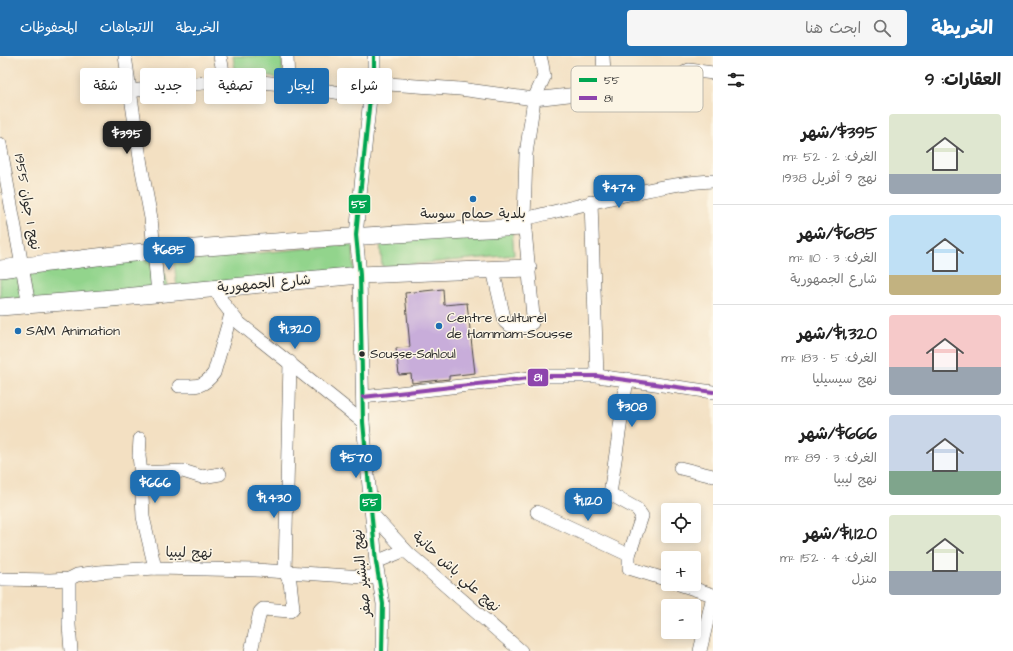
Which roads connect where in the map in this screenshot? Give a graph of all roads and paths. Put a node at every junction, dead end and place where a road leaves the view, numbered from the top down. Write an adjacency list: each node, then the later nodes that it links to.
1 (125, 56): 8 (street)
2 (220, 56): 9 (street)
3 (287, 56): 10 (street)
4 (374, 56): 11 (street, نهج البشير صفر)
5 (540, 56): 18 (street)
6 (603, 56): 7 (street)
7 (604, 66)
8 (127, 68)
9 (222, 68)
10 (287, 68)
11 (374, 68)
12 (703, 72): 13 (street)
13 (713, 74)
14 (204, 84): 16 (street)
15 (392, 84): 18 (street)
16 (132, 91)
17 (571, 95): 18 (street)
18 (534, 99): 24 (street)
19 (132, 104): 26 (street)
20 (369, 104): 25 (street, نهج البشير صفر)
21 (0, 144): 27 (street, نهج 1 جوان 1955)
22 (713, 182): 23 (street)
23 (591, 202): 24 (street); 38 (street)
24 (524, 223): 25 (street); 28 (street)
25 (356, 235): 26 (street); 31 (street, نهج البشير صفر)
26 (155, 251): 27 (street); 33 (street)
27 (23, 266): 29 (street); 34 (street, نهج 1 جوان 1955)
28 (528, 268): 30 (street, شارع الجمهورية); 30 (street)
29 (0, 269)
30 (493, 270): 31 (street, شارع الجمهورية)
31 (360, 275): 32 (street, شارع الجمهورية); 42 (street, نهج البشير صفر)
32 (215, 288): 33 (street, شارع الجمهورية); 36 (street)
33 (158, 294): 34 (street, شارع الجمهورية)
34 (29, 305): 35 (street, شارع الجمهورية)
35 (0, 307)
36 (231, 314): 37 (street); 40 (street)
37 (290, 362): 43 (street); 55 (street)
38 (597, 376): 39 (street); 42 (street)
39 (627, 379): 41 (street); 52 (street)
40 (179, 386)
41 (713, 392)
42 (363, 397): 43 (street, نهج البشير صفر)
43 (362, 422): 50 (street, نهج البشير صفر)
44 (140, 439): 46 (street)
45 (680, 468): 48 (street)
46 (141, 473): 47 (street); 54 (street)
47 (220, 474)
48 (713, 476)
49 (537, 512): 52 (street)
50 (372, 514): 51 (street, نهج علي باش حانبة); 53 (street, نهج البشير صفر)
51 (404, 549): 53 (street); 65 (street, نهج علي باش حانبة)
52 (629, 555): 58 (street)
53 (376, 562): 57 (street, نهج البشير صفر)
54 (155, 568): 55 (street, نهج ليبيا); 56 (street, نهج ليبيا)
55 (285, 572): 57 (street, نهج ليبيا); 63 (street)
56 (69, 578): 59 (street, نهج ليبيا); 62 (street)
57 (379, 578): 64 (street, نهج البشير صفر)
58 (661, 578)
59 (0, 579)
60 (699, 591): 61 (street)
61 (713, 596): 66 (street)
62 (71, 651)
63 (251, 651)
64 (382, 651)
65 (521, 651)
66 (700, 651)

